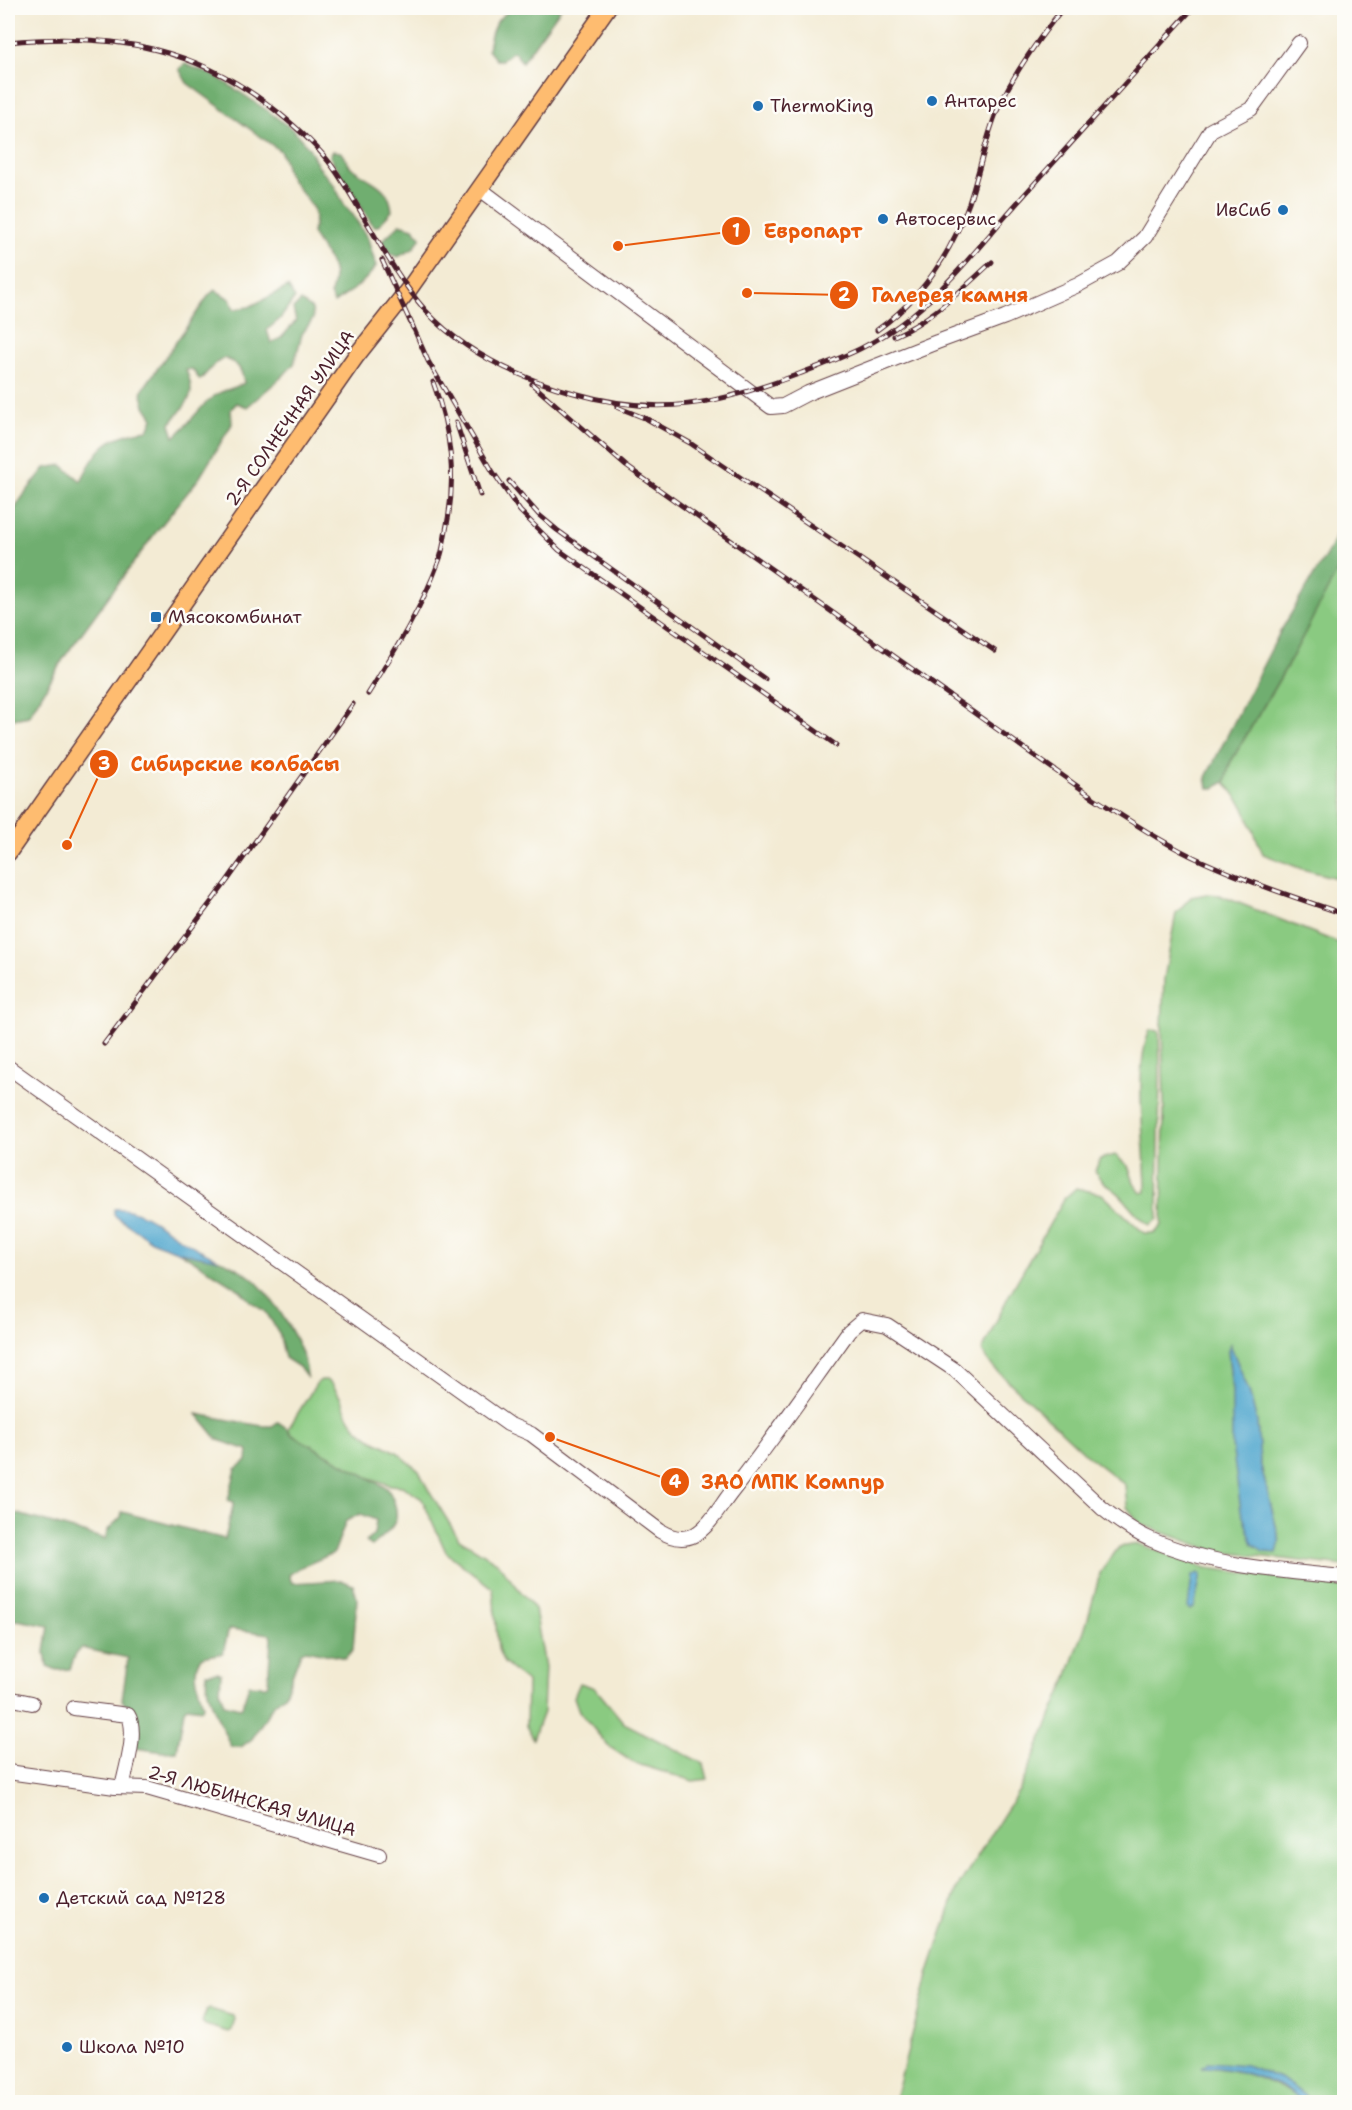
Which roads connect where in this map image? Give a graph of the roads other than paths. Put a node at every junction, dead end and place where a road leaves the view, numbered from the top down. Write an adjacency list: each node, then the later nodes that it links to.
1 (608, 8): 3 (main road, 2-Я СОЛНЕЧНАЯ УЛИЦА)
2 (1299, 43): 3 (street)
3 (480, 189): 4 (main road, 2-Я СОЛНЕЧНАЯ УЛИЦА)
4 (8, 853)
5 (8, 1067): 6 (street)
6 (1344, 1577)
7 (8, 1698): 8 (street)
8 (32, 1703)
9 (74, 1708): 11 (street)
10 (8, 1772): 11 (street, 2-Я ЛЮБИНСКАЯ УЛИЦА)
11 (122, 1787): 12 (street, 2-Я ЛЮБИНСКАЯ УЛИЦА)
12 (379, 1855)

